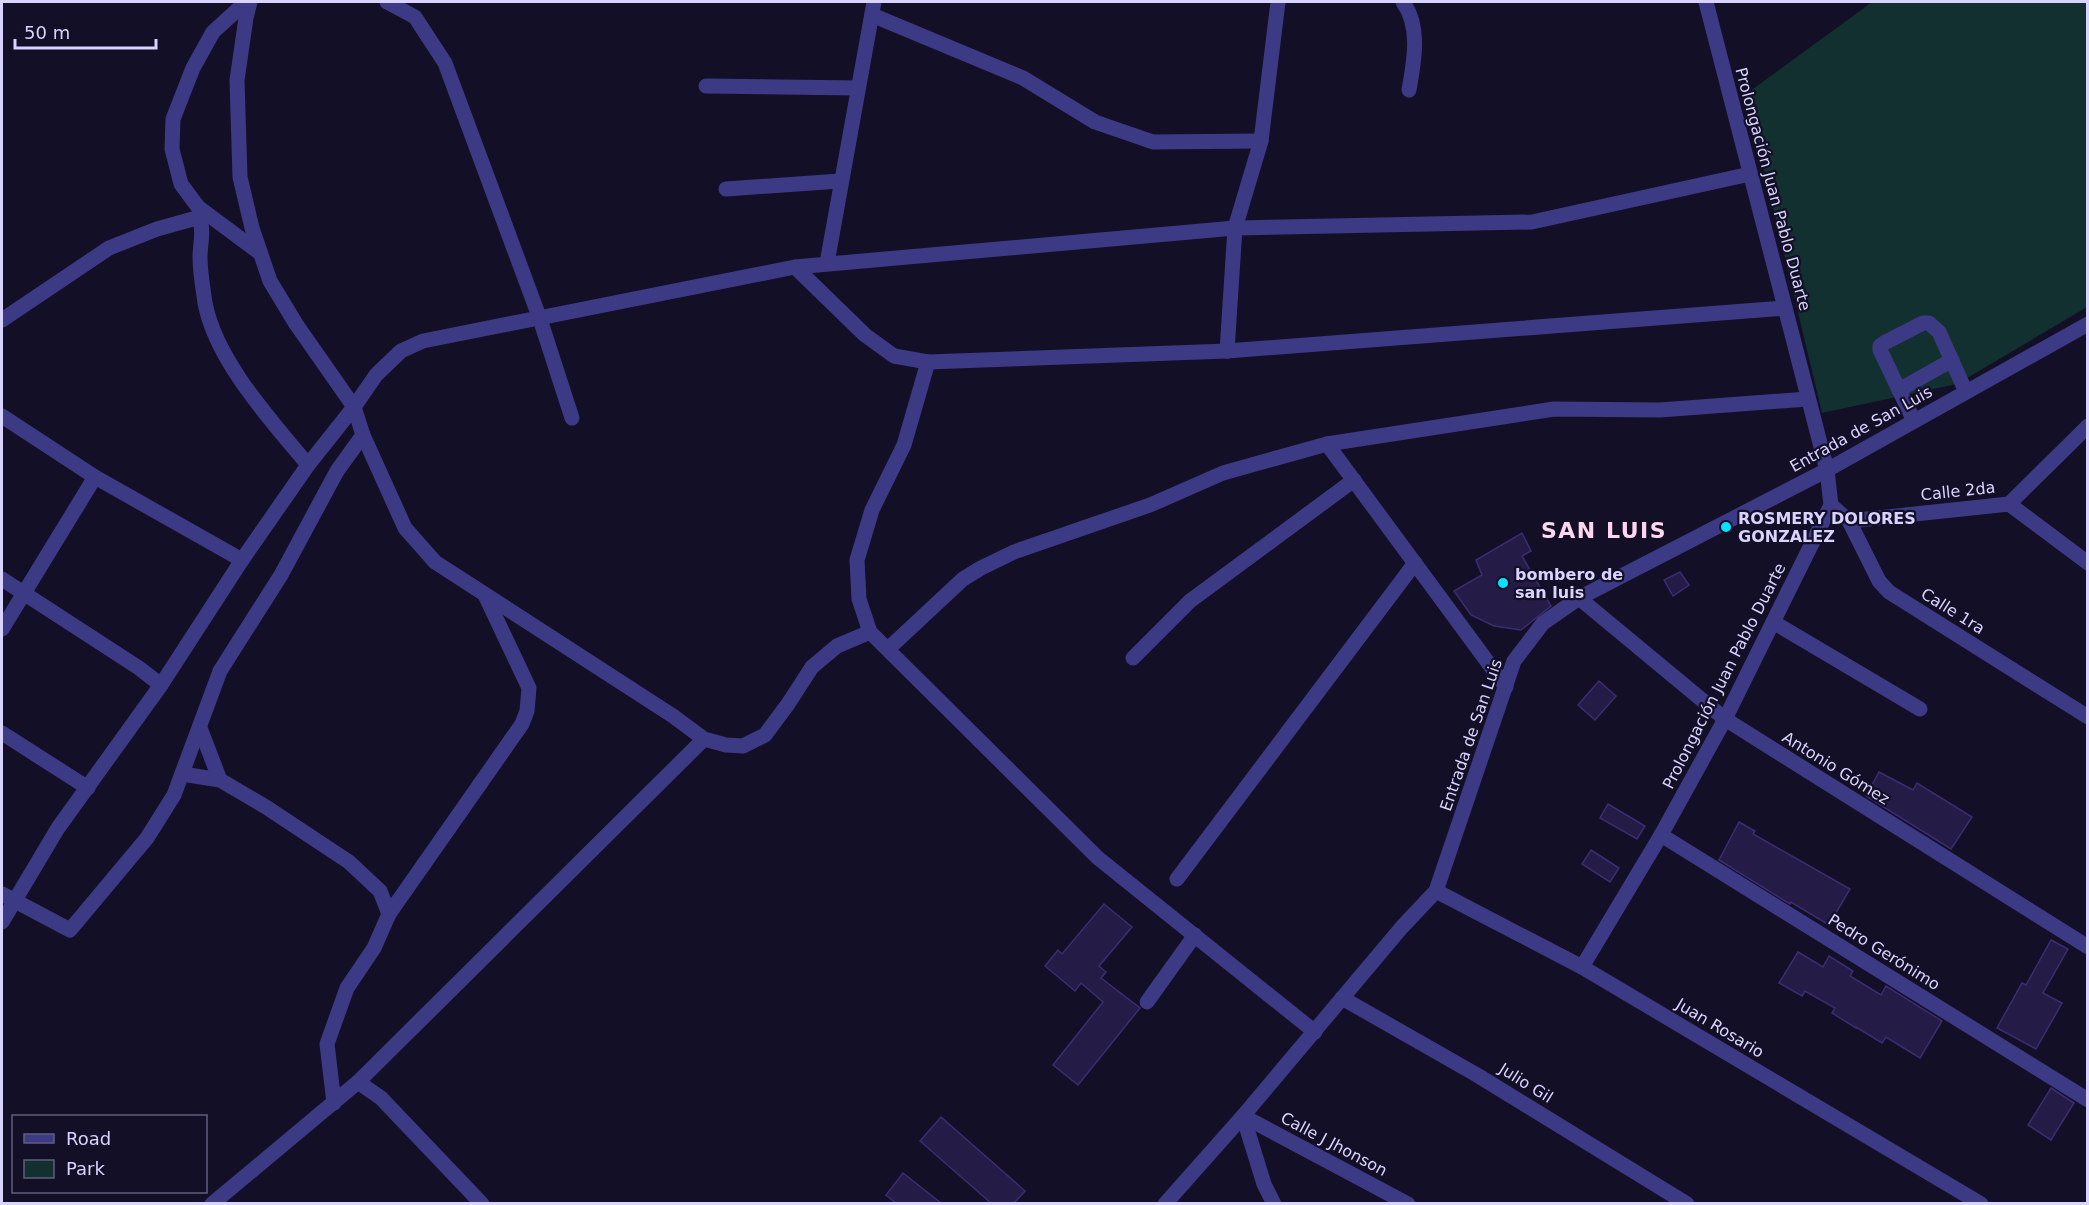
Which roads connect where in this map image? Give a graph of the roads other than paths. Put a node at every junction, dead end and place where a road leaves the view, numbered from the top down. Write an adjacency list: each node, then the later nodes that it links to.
1 (248, 2): 15 (street); 15 (street)
2 (387, 2): 19 (street)
3 (1278, 2): 10 (street)
4 (1403, 2): 9 (street)
5 (1706, 2): 11 (street, Prolongación Juan Pablo Duarte)
6 (873, 8): 8 (street); 10 (street)
7 (706, 86): 8 (street)
8 (858, 88): 12 (street)
9 (1409, 90)
10 (1261, 141): 14 (street)
11 (1750, 174): 14 (street); 18 (street, Prolongación Juan Pablo Duarte)
12 (840, 181): 13 (street); 16 (street)
13 (726, 189)
14 (1235, 228): 16 (street); 22 (street)
15 (260, 253): 28 (street)
16 (827, 263): 17 (street)
17 (795, 267): 19 (street); 24 (street)
18 (1785, 308): 22 (street); 27 (street, Prolongación Juan Pablo Duarte)
19 (540, 319): 28 (street); 30 (street)
20 (2, 320): 35 (street)
21 (2088, 324): 26 (street, Entrada de San Luis)
22 (1227, 351): 24 (street)
23 (1952, 360): 25 (street); 25 (street); 26 (street)
24 (928, 362): 51 (street)
25 (1899, 390): 31 (street)
26 (1966, 392): 31 (street, Entrada de San Luis)
27 (1808, 399): 34 (street); 36 (street, Prolongación Juan Pablo Duarte)
28 (354, 407): 33 (street); 35 (street)
29 (2, 416): 37 (street)
30 (572, 418)
31 (1914, 421): 36 (street, Entrada de San Luis)
32 (2088, 426): 39 (street)
33 (363, 435): 47 (street); 59 (street)
34 (1327, 444): 38 (street); 52 (street)
35 (308, 465): 42 (street)
36 (1827, 470): 40 (street, Prolongación Juan Pablo Duarte); 48 (street, Entrada de San Luis)
37 (95, 477): 42 (street); 46 (street)
38 (1354, 480): 43 (street); 53 (street)
39 (2009, 504): 41 (street, Calle 2da); 44 (street, Calle 2da)
40 (1831, 505): 41 (street, Calle 1ra); 49 (street, Prolongación Juan Pablo Duarte)
41 (1849, 521): 57 (street, Calle 1ra)
42 (242, 560): 54 (street)
43 (1415, 563): 55 (street); 66 (street)
44 (2088, 563)
45 (2, 579): 46 (street)
46 (23, 593): 50 (street); 54 (street)
47 (485, 594): 61 (street); 69 (street)
48 (1579, 598): 55 (street, Entrada de San Luis); 58 (street, Antonio Gómez)
49 (1773, 622): 56 (street); 58 (street, Prolongación Juan Pablo Duarte)
50 (2, 629)
51 (870, 632): 52 (street); 61 (street)
52 (888, 649): 71 (street)
53 (1133, 658)
54 (161, 685): 64 (street)
55 (1506, 687): 67 (street, Entrada de San Luis)
56 (1920, 709)
57 (2088, 717)
58 (1725, 719): 65 (street, Prolongación Juan Pablo Duarte); 72 (street, Antonio Gómez)
59 (201, 728): 62 (street); 63 (street)
60 (2, 733): 64 (street)
61 (704, 739): 77 (street)
62 (182, 774): 63 (street); 68 (street)
63 (219, 780): 69 (street)
64 (88, 788): 68 (street)
65 (1661, 835): 73 (street, Prolongación Juan Pablo Duarte); 78 (street, Pedro Gerónimo)
66 (1177, 879)
67 (1436, 891): 73 (street, Juan Rosario); 74 (street, Entrada de San Luis)
68 (8, 898): 70 (street)
69 (389, 914): 79 (street)
70 (2, 922)
71 (1195, 936): 75 (street); 76 (street)
72 (2088, 947)
73 (1582, 967): 87 (street, Juan Rosario)
74 (1342, 998): 76 (street, Entrada de San Luis); 86 (street, Julio Gil)
75 (1147, 1002)
76 (1316, 1032): 80 (street, Entrada de San Luis)
77 (358, 1082): 79 (street); 82 (street)
78 (2088, 1100)
79 (334, 1103): 81 (street)
80 (1243, 1116): 83 (street, Entrada de San Luis); 84 (street); 85 (street, Calle J Jhonson)
81 (212, 1203)
82 (482, 1203)
83 (1165, 1203)
84 (1274, 1203)
85 (1408, 1203)
86 (1687, 1203)
87 (1981, 1203)

